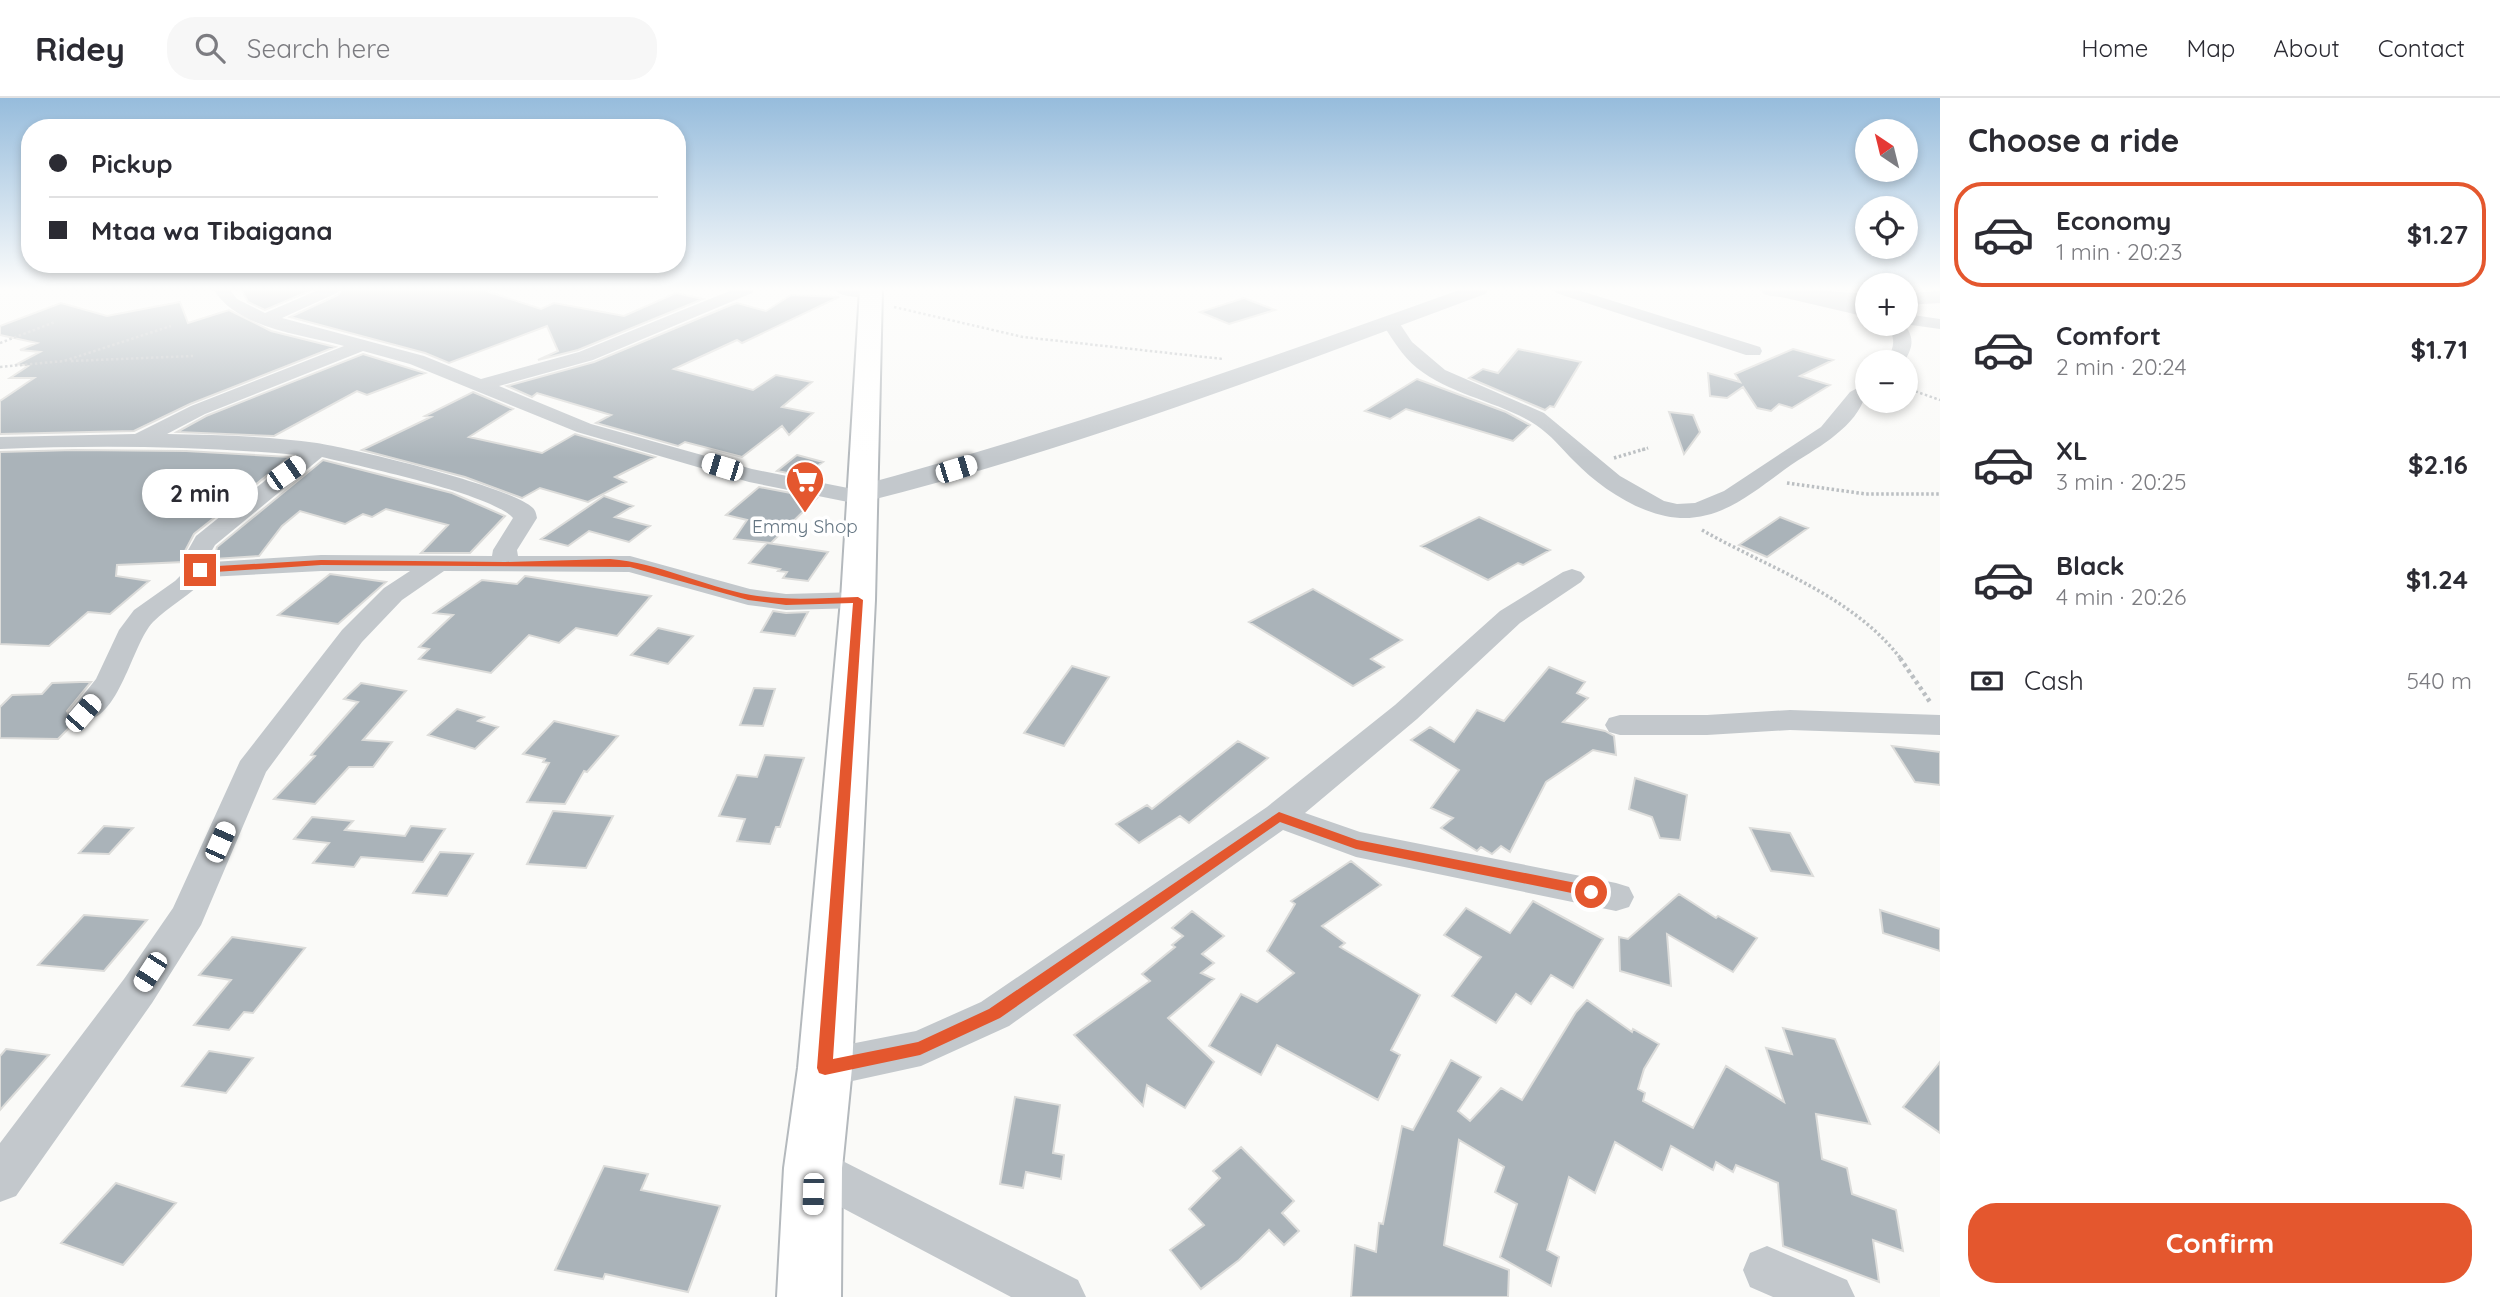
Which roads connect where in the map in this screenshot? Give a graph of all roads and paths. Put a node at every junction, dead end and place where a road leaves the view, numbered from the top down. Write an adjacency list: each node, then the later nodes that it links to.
1 (110, 346): 12 (path)
2 (360, 346): 19 (street)
3 (365, 346): 15 (street)
4 (610, 346): 15 (street)
5 (863, 346): 25 (highway)
6 (1096, 346): 14 (path)
7 (1324, 346): 14 (street)
8 (1406, 346): 23 (street)
9 (1737, 346): 10 (street)
10 (1753, 351)
11 (193, 356): 12 (path)
12 (64, 361): 13 (path)
13 (0, 368)
14 (1256, 371): 25 (street)
15 (478, 386): 25 (street)
16 (1918, 392): 18 (path)
17 (1855, 399): 24 (street)
18 (1940, 400)
19 (140, 439): 20 (street); 22 (street)
20 (0, 443)
21 (1648, 448): 23 (path)
22 (318, 450): 29 (street); 30 (street)
23 (1594, 466): 27 (street)
24 (1762, 477): 26 (path); 27 (street)
25 (864, 493): 32 (highway)
26 (1940, 494)
27 (1684, 513): 34 (path)
28 (436, 564): 29 (street); 30 (street); 40 (street)
29 (505, 565): 32 (street)
30 (200, 570): 33 (street)
31 (1572, 577): 36 (street)
32 (858, 600): 38 (highway)
33 (83, 713)
34 (1937, 716): 35 (street)
35 (1620, 725)
36 (1279, 816): 37 (street); 38 (street)
37 (1616, 897)
38 (825, 1068): 39 (highway)
39 (813, 1168): 42 (highway); 43 (street)
40 (0, 1180)
41 (1767, 1270): 44 (street)
42 (809, 1297)
43 (1061, 1297)
44 (1830, 1297)

